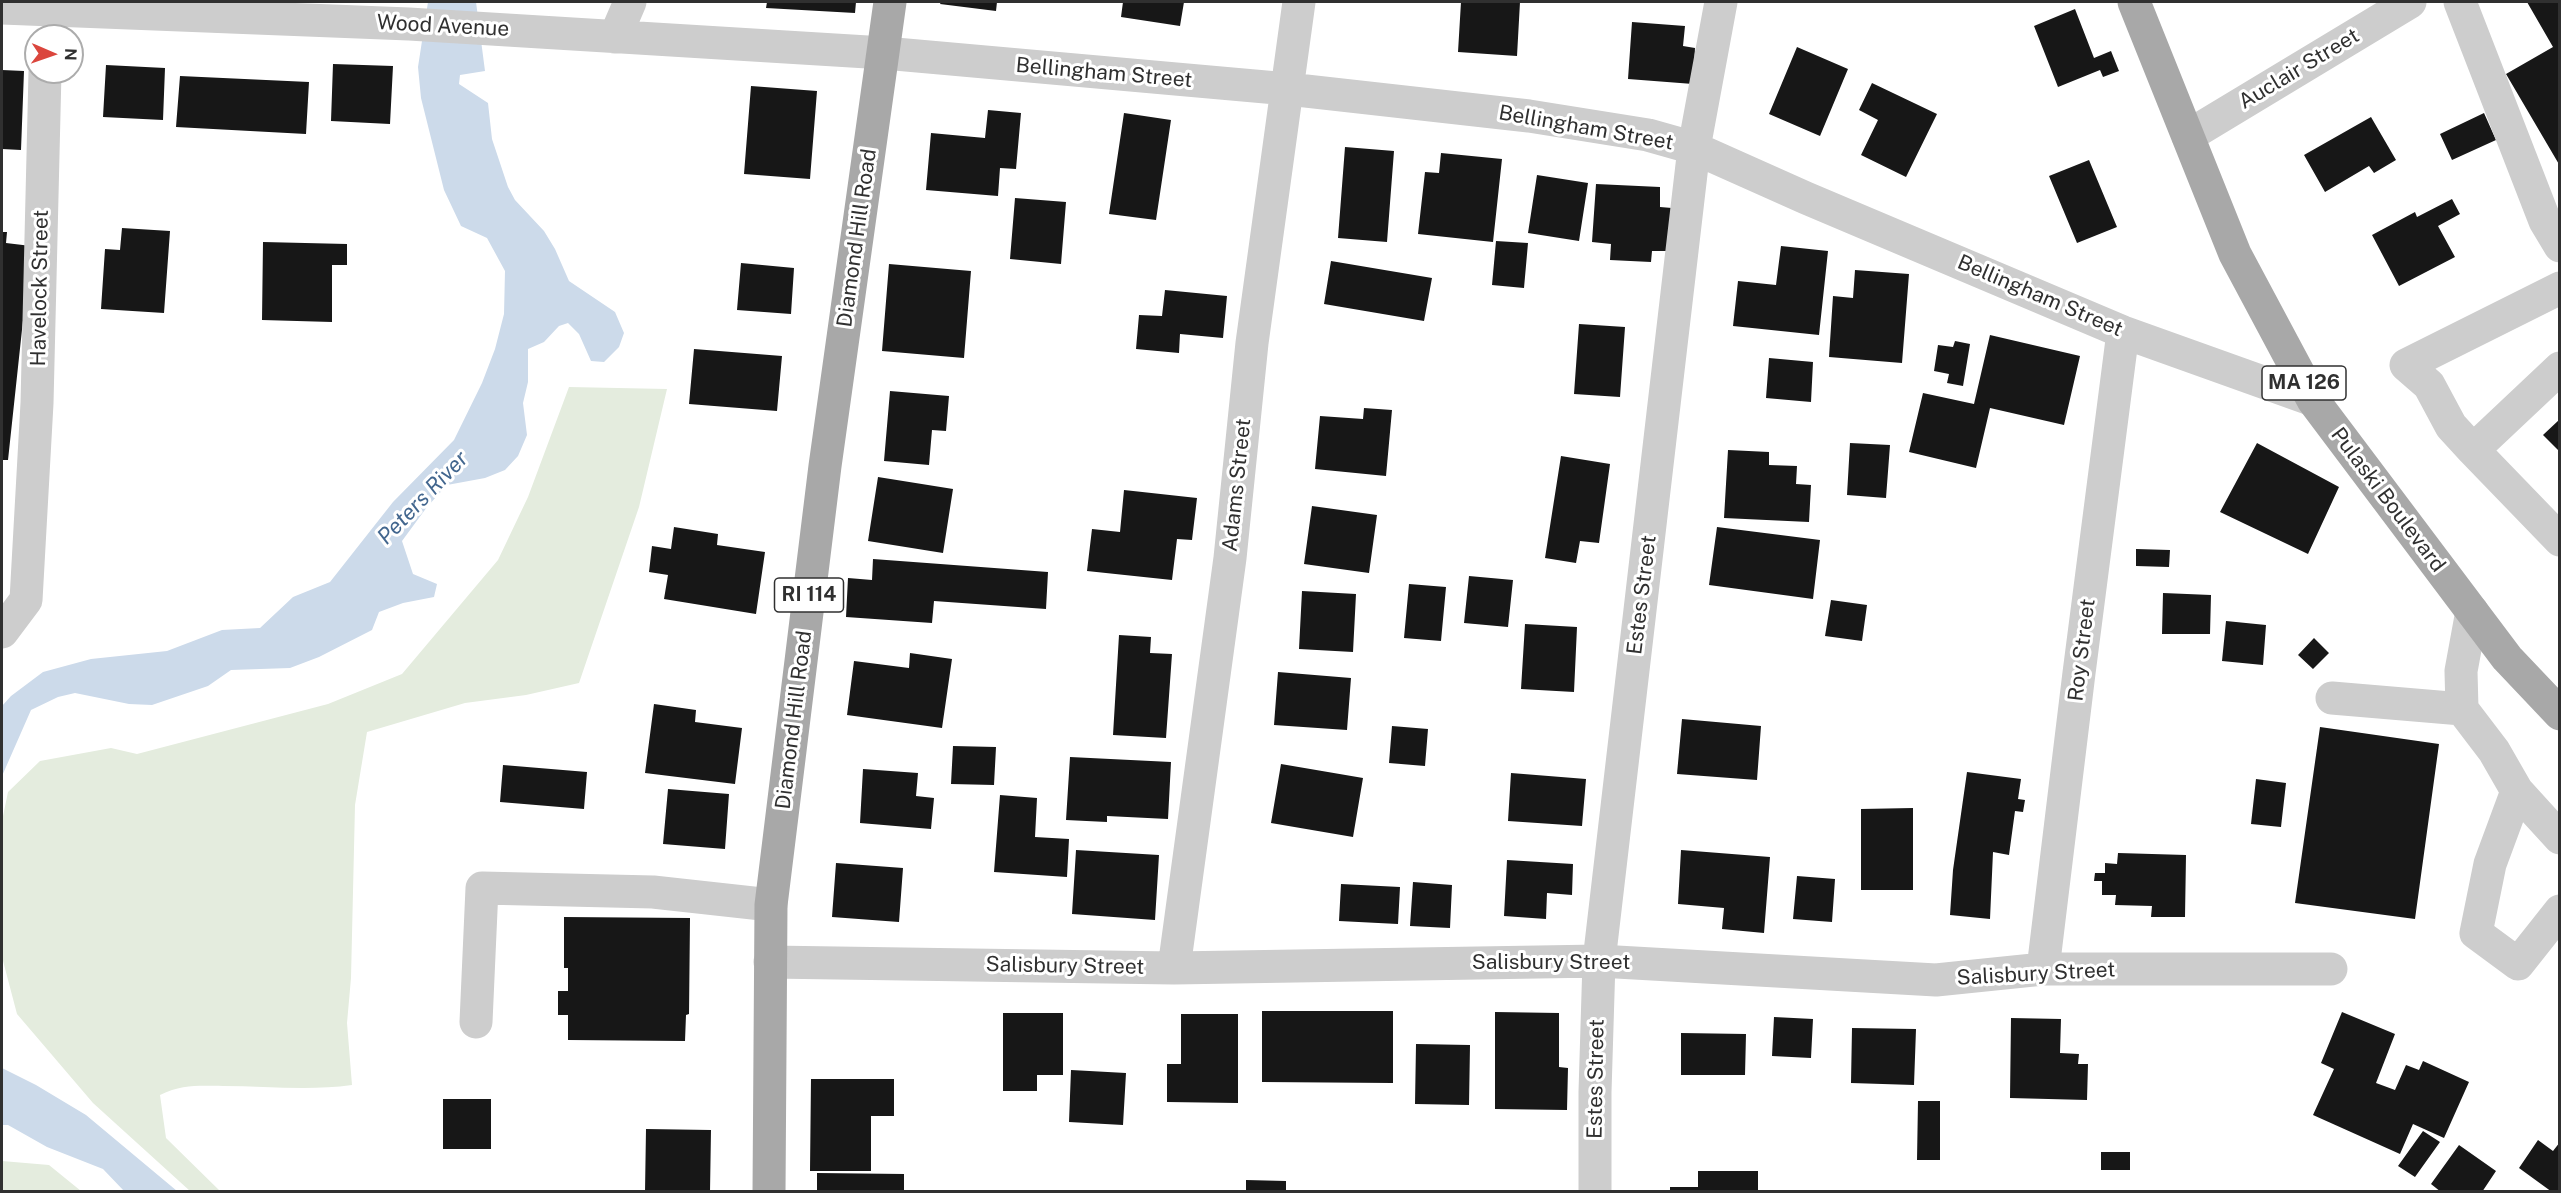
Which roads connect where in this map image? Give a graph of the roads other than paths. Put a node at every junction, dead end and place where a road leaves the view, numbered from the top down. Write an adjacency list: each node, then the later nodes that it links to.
1 (630, 2): 11 (street)
2 (890, 2): 12 (main road, Diamond Hill Road / RI 114)
3 (1299, 2): 14 (street, Adams Street)
4 (1721, 2): 16 (street, Estes Street)
5 (2134, 2): 15 (main road, Pulaski Boulevard / MA 126)
6 (2410, 2): 15 (street, Auclair Street)
7 (2460, 2): 17 (street)
8 (2, 8): 10 (street, Wood Avenue)
9 (372, 12): 10 (street, Wood Avenue); 11 (street, Wood Avenue)
10 (46, 16)
11 (615, 37): 12 (street, Wood Avenue)
12 (884, 53): 14 (street, Bellingham Street); 31 (main road, Diamond Hill Road / RI 114)
13 (45, 84): 25 (street, Havelock Street)
14 (1288, 89): 16 (street, Bellingham Street); 35 (street, Adams Street)
15 (2188, 136): 21 (main road, Pulaski Boulevard / MA 126)
16 (1694, 147): 19 (street, Bellingham Street); 33 (street, Estes Street)
17 (2559, 246)
18 (2559, 288): 22 (street)
19 (2123, 332): 21 (street, Bellingham Street); 36 (street, Roy Street)
20 (2559, 368): 22 (street)
21 (2313, 400): 24 (main road, Pulaski Boulevard / MA 126)
22 (2474, 450): 23 (street)
23 (2559, 540)
24 (2472, 611): 27 (street); 28 (main road, Pulaski Boulevard / MA 126)
25 (2, 632)
26 (2332, 698): 27 (street)
27 (2462, 709): 29 (street)
28 (2559, 714)
29 (2517, 791): 30 (street); 32 (street)
30 (2559, 838)
31 (771, 905): 34 (main road, Diamond Hill Road / RI 114); 38 (street)
32 (2559, 911)
33 (1599, 961): 35 (street, Salisbury Street); 36 (street, Salisbury Street); 40 (street, Estes Street)
34 (770, 963): 35 (street, Salisbury Street); 39 (main road, Diamond Hill Road / RI 114)
35 (1174, 968)
36 (2043, 969): 37 (street, Salisbury Street)
37 (2331, 969)
38 (476, 1023)
39 (769, 1191)
40 (1595, 1191)

